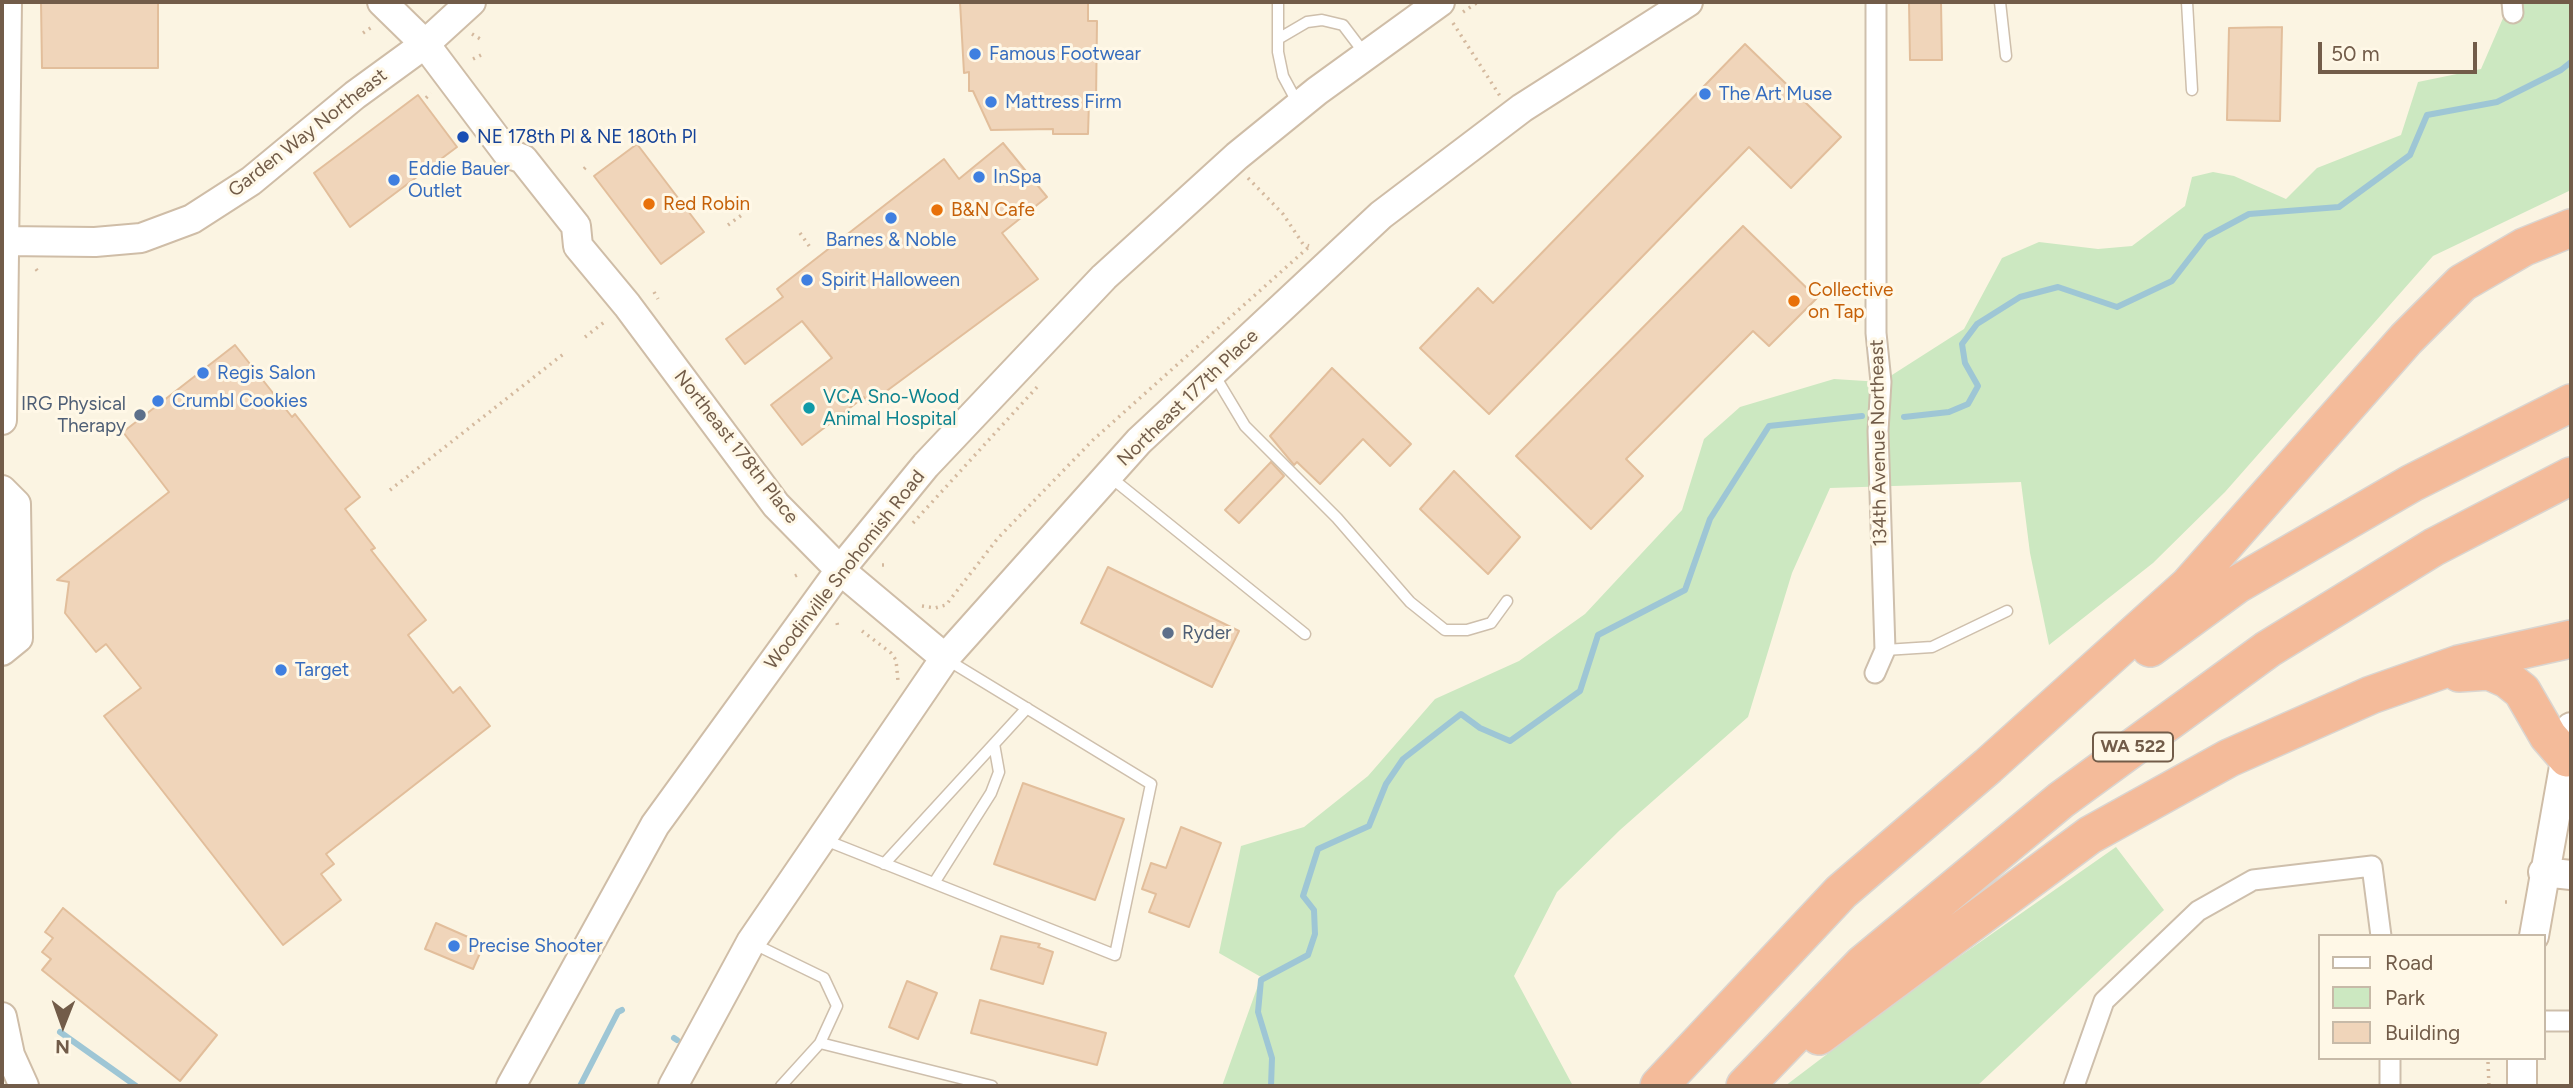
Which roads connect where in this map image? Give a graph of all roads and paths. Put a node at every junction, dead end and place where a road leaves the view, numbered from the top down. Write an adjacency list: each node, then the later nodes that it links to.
1 (471, 2): 15 (street, Garden Way Northeast)
2 (1278, 2): 13 (lane)
3 (1478, 2): 10 (path)
4 (1688, 2): 24 (street, Northeast 177th Place)
5 (1876, 2): 59 (street, 134th Avenue Northeast)
6 (2000, 2): 18 (lane)
7 (2187, 2): 20 (lane)
8 (5, 9): 33 (street)
9 (377, 14): 11 (path); 15 (street, Northeast 178th Place)
10 (1444, 16): 16 (street, Woodinville Snohomish Road); 24 (path)
11 (363, 33)
12 (472, 34): 14 (path)
13 (1278, 39): 16 (lane); 23 (lane)
14 (482, 40)
15 (425, 44): 33 (street, Garden Way Northeast); 51 (street, Northeast 178th Place)
16 (1365, 54): 23 (street, Woodinville Snohomish Road)
17 (481, 55): 19 (path)
18 (2006, 56)
19 (473, 59)
20 (2192, 90)
21 (431, 93): 22 (path)
22 (426, 98)
23 (1299, 106): 51 (street, Woodinville Snohomish Road)
24 (1512, 116): 42 (street, Northeast 177th Place)
25 (588, 165): 26 (path)
26 (584, 169)
27 (1254, 171): 28 (path)
28 (1247, 177): 29 (path); 35 (path)
29 (1237, 186)
30 (743, 214): 31 (path)
31 (728, 225)
32 (2571, 228): 68 (highway)
33 (3, 232): 45 (street)
34 (800, 233): 36 (path)
35 (1309, 246)
36 (812, 250)
37 (654, 292): 38 (path)
38 (658, 299)
39 (607, 320): 40 (path)
40 (585, 337)
41 (566, 352): 49 (path)
42 (1213, 372): 46 (street, Northeast 177th Place); 54 (lane)
43 (1044, 380): 50 (path)
44 (2571, 403): 68 (highway)
45 (2, 420)
46 (1108, 476): 57 (lane); 61 (street, Northeast 177th Place)
47 (2571, 476): 90 (highway, WA 522)
48 (2, 490): 60 (street)
49 (390, 491)
50 (907, 530)
51 (840, 570): 61 (street, Northeast 178th Place); 85 (street, Woodinville Snohomish Road)
52 (801, 573): 53 (path)
53 (795, 576)
54 (1507, 601)
55 (2007, 611): 59 (lane)
56 (862, 631): 64 (path)
57 (1305, 634)
58 (2571, 639): 63 (highway)
59 (1885, 650): 62 (street, 134th Avenue Northeast)
60 (2, 651)
61 (945, 658): 65 (lane); 69 (street, Northeast 177th Place)
62 (1875, 673)
63 (2427, 676): 66 (highway); 90 (highway)
64 (898, 681)
65 (1027, 708): 67 (lane); 73 (lane)
66 (2569, 742): 71 (street)
67 (994, 744): 70 (lane); 73 (lane)
68 (1989, 766): 89 (highway)
69 (823, 839): 70 (lane); 76 (street, Northeast 177th Place)
70 (884, 864): 73 (lane)
71 (2543, 872): 72 (street); 75 (street)
72 (2571, 875)
73 (934, 883)
74 (2381, 934): 91 (street)
75 (2534, 934)
76 (751, 943): 80 (lane); 86 (street, Northeast 177th Place)
77 (2, 1017): 84 (street)
78 (2545, 1021): 79 (street)
79 (2571, 1021)
80 (820, 1042): 87 (lane); 88 (lane)
81 (2390, 1060): 92 (street)
82 (2522, 1060): 94 (street)
83 (2488, 1062): 93 (path)
84 (24, 1086)
85 (511, 1086)
86 (673, 1086)
87 (781, 1086)
88 (992, 1086)
89 (1659, 1086)
90 (1748, 1086)
91 (2074, 1086)
92 (2390, 1086)
93 (2489, 1086)
94 (2522, 1086)

